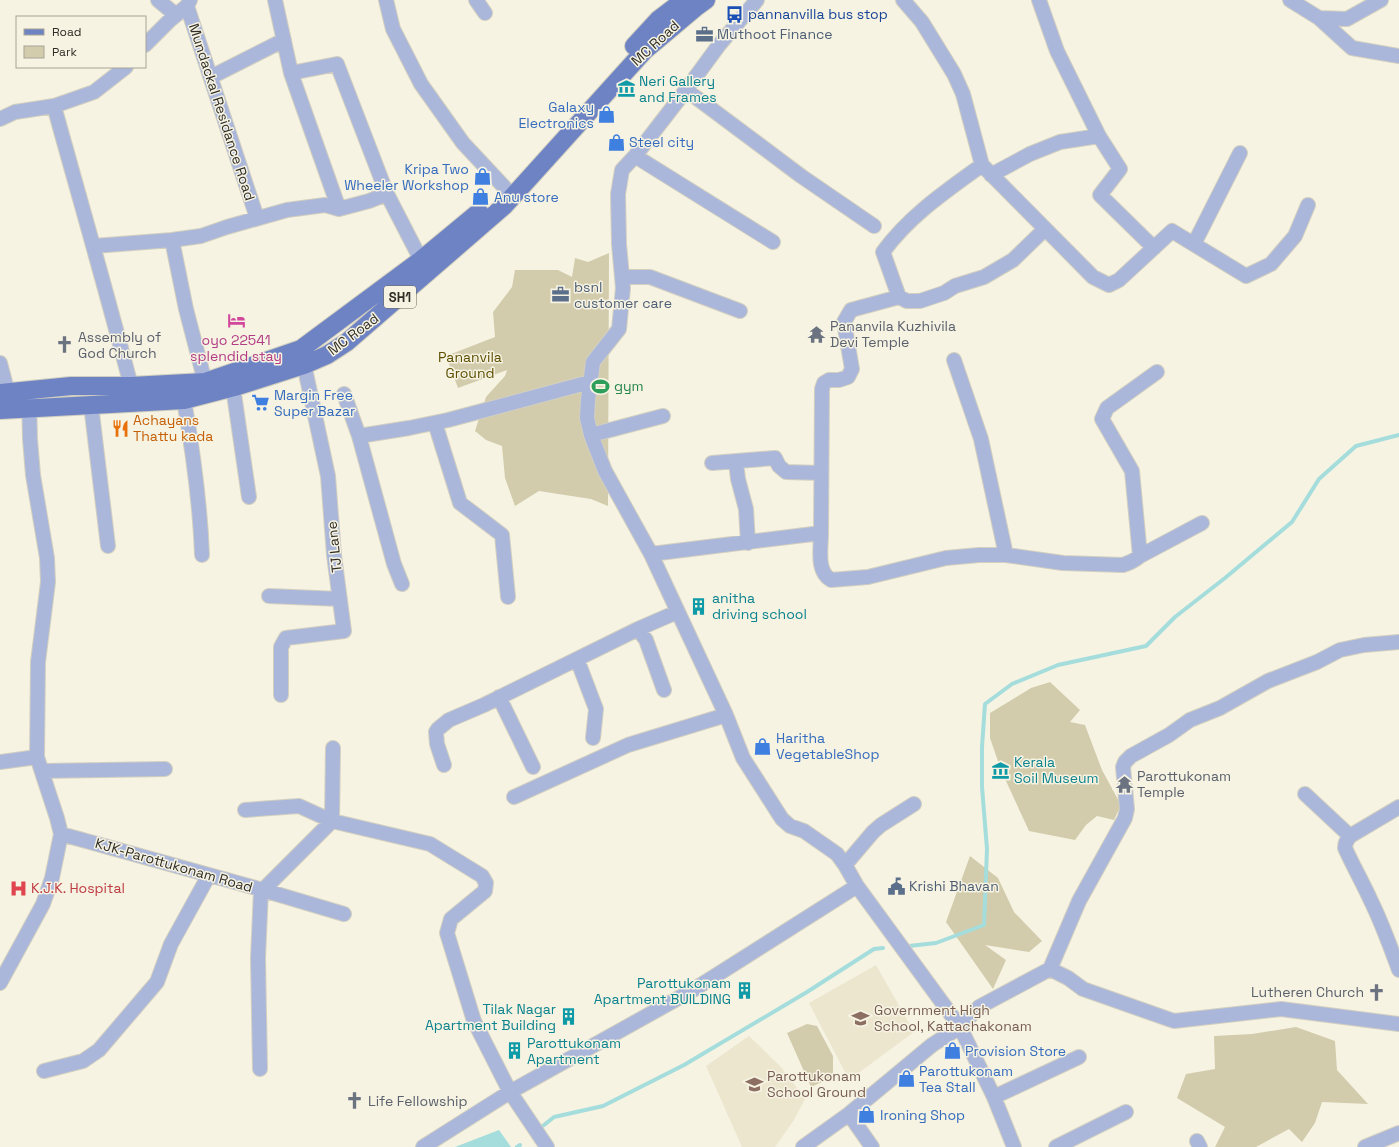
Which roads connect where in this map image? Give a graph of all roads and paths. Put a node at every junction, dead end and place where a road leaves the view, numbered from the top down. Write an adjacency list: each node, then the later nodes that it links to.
1 (158, 0): 14 (street)
2 (275, 0): 16 (street)
3 (386, 0): 29 (street)
4 (476, 0): 13 (street)
5 (684, 0): 29 (main road, MC Road / SH1)
6 (706, 0): 45 (main road, MC Road / SH1)
7 (756, 0): 22 (street)
8 (903, 0): 28 (street)
9 (1040, 0): 25 (street)
10 (1290, 0): 15 (street)
11 (1381, 0): 15 (street)
12 (189, 3): 14 (street); 21 (street, Mundackal Residance Road)
13 (485, 13)
14 (176, 15): 17 (street)
15 (1319, 18): 18 (street)
16 (284, 40): 20 (street); 21 (street)
17 (146, 44)
18 (1399, 56)
19 (125, 68): 23 (street)
20 (291, 73): 30 (street); 32 (street)
21 (211, 77): 33 (street, Mundackal Residance Road)
22 (686, 90): 27 (street); 34 (street)
23 (54, 106): 24 (street); 39 (street)
24 (0, 119)
25 (1099, 136): 28 (street); 40 (street)
26 (1240, 153): 38 (street)
27 (635, 156): 37 (street); 42 (street)
28 (986, 170): 35 (street); 43 (street)
29 (506, 190): 41 (main road, MC Road / SH1)
30 (387, 194): 32 (street); 41 (street)
31 (1308, 205): 38 (street)
32 (339, 209): 33 (street)
33 (257, 218): 36 (street)
34 (874, 226)
35 (1045, 229): 40 (street); 43 (street)
36 (172, 240): 39 (street); 49 (street)
37 (773, 242)
38 (1194, 244): 40 (street)
39 (94, 246): 51 (street)
40 (1154, 248)
41 (421, 260): 45 (main road, MC Road / SH1)
42 (622, 277): 44 (street); 50 (street)
43 (899, 297): 66 (street)
44 (740, 311)
45 (302, 357): 49 (main road, MC Road / SH1); 52 (main road, MC Road / SH1); 79 (street, TJ Lane)
46 (954, 360): 74 (street)
47 (0, 363): 54 (street)
48 (1157, 372): 75 (street)
49 (205, 382): 51 (main road, MC Road / SH1)
50 (590, 382): 61 (street); 62 (street)
51 (131, 386): 53 (main road, MC Road / SH1)
52 (233, 387): 56 (main road, MC Road / SH1); 67 (street)
53 (28, 389): 54 (main road, MC Road / SH1); 58 (street)
54 (4, 392): 59 (street)
55 (344, 394): 63 (street)
56 (184, 400): 57 (main road, MC Road / SH1); 73 (street)
57 (91, 405): 58 (main road, MC Road / SH1); 71 (street)
58 (30, 409): 59 (main road, MC Road / SH1); 90 (street)
59 (6, 410)
60 (663, 416): 62 (street)
61 (435, 423): 63 (street); 78 (street)
62 (591, 435): 72 (street)
63 (359, 436): 76 (street)
64 (736, 462): 65 (street); 66 (street); 70 (street)
65 (712, 463)
66 (821, 473): 69 (street)
67 (249, 497)
68 (1202, 522): 75 (street)
69 (821, 534): 70 (street); 74 (street)
70 (748, 543): 72 (street)
71 (108, 546)
72 (650, 554): 80 (street)
73 (202, 555)
74 (1006, 555): 75 (street)
75 (1140, 556)
76 (402, 584)
77 (269, 596): 79 (street)
78 (508, 597)
79 (340, 599): 85 (street, TJ Lane)
80 (677, 612): 81 (street); 87 (street)
81 (638, 629): 83 (street); 84 (street)
82 (1399, 642): 109 (street)
83 (577, 659): 86 (street); 88 (street)
84 (664, 690)
85 (281, 695)
86 (499, 697): 92 (street); 93 (street)
87 (726, 715): 97 (street); 104 (street)
88 (593, 738)
89 (333, 748): 101 (street)
90 (37, 757): 91 (street); 95 (street)
91 (0, 762)
92 (444, 765)
93 (533, 767)
94 (166, 769): 95 (street)
95 (42, 771): 102 (street)
96 (1305, 794): 103 (street)
97 (514, 797)
98 (914, 804): 104 (street)
99 (1399, 807): 103 (street)
100 (245, 810): 101 (street)
101 (332, 821): 107 (street, KJK-Parottukonam Road); 117 (street)
102 (60, 834): 105 (street, KJK-Parottukonam Road); 111 (street)
103 (1350, 836): 110 (street)
104 (845, 865): 106 (street)
105 (209, 875): 107 (street, KJK-Parottukonam Road); 116 (street)
106 (857, 886): 113 (street); 117 (street)
107 (262, 890): 108 (street); 115 (street)
108 (344, 914)
109 (1050, 969): 112 (street); 113 (street)
110 (1399, 970)
111 (0, 983)
112 (1399, 1024)
113 (960, 1027): 118 (street); 120 (street)
114 (1079, 1057): 118 (street)
115 (260, 1069)
116 (44, 1071)
117 (510, 1092): 122 (street); 123 (street)
118 (994, 1097): 126 (street)
119 (1126, 1112): 127 (street)
120 (849, 1114): 124 (street); 125 (street)
121 (1399, 1132): 128 (street)
122 (423, 1147)
123 (547, 1147)
124 (803, 1147)
125 (872, 1147)
126 (1014, 1147)
127 (1056, 1147)
128 (1365, 1147)

